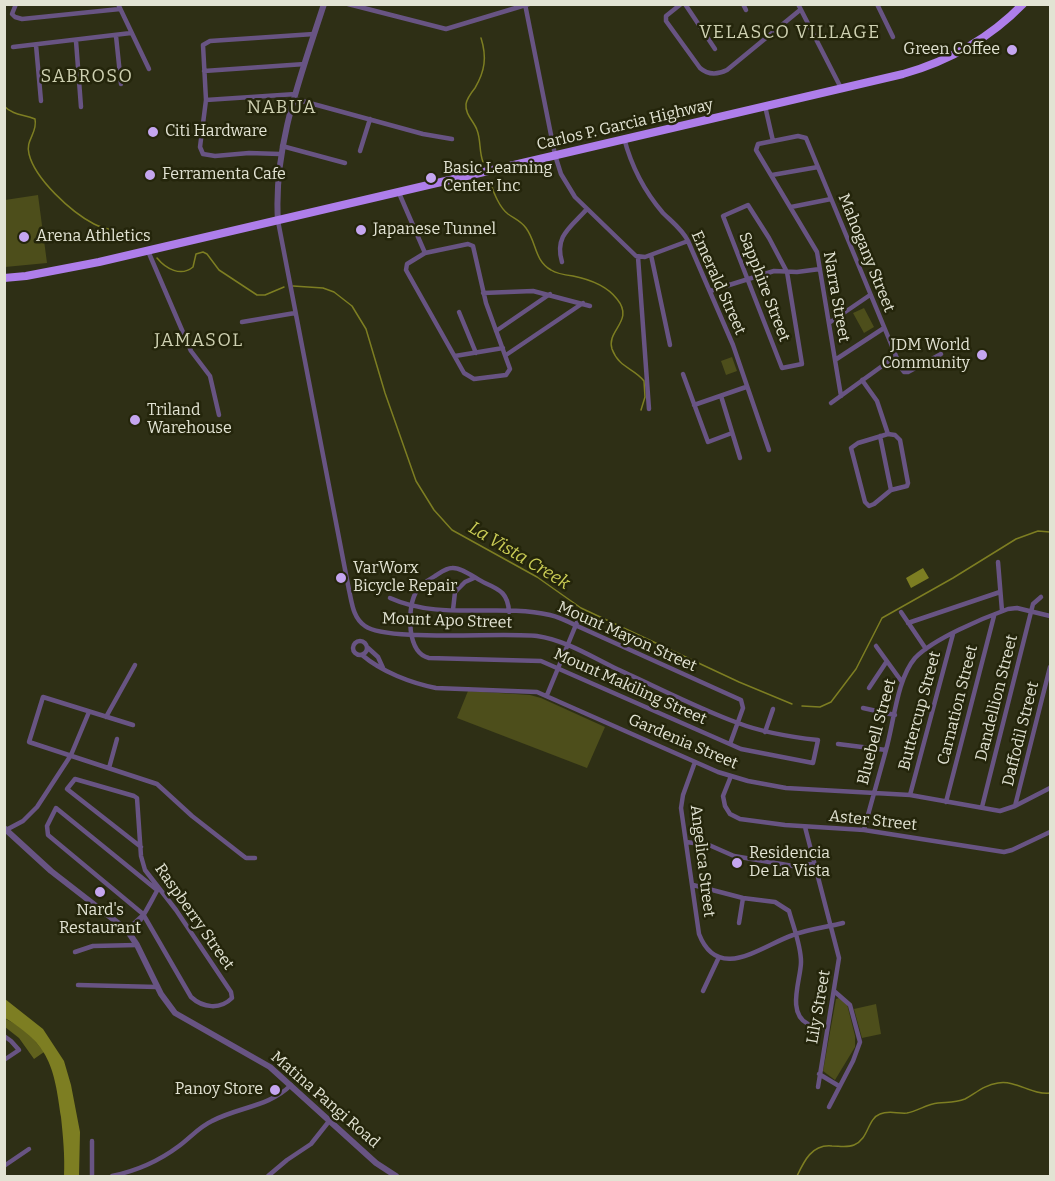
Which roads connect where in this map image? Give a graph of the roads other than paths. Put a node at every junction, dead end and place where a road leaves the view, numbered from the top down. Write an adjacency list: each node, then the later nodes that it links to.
1 (16, 4): 8 (street)
2 (324, 4): 11 (street)
3 (348, 4): 7 (street)
4 (683, 4): 9 (street); 17 (street)
5 (877, 4): 13 (street)
6 (1023, 4): 22 (highway, Carlos P. Garcia Highway)
7 (527, 5): 35 (street)
8 (119, 7): 10 (street)
9 (799, 7): 22 (street)
10 (131, 33): 12 (street); 19 (street)
11 (314, 34): 18 (street); 20 (street)
12 (116, 36): 14 (street); 21 (street)
13 (893, 37)
14 (76, 41): 15 (street); 27 (street)
15 (36, 45): 16 (street); 25 (street)
16 (13, 47)
17 (715, 49)
18 (305, 64): 20 (street); 23 (street)
19 (149, 69)
20 (204, 71): 24 (street)
21 (121, 84)
22 (841, 88): 26 (highway, Carlos P. Garcia Highway)
23 (296, 97): 24 (street); 28 (street); 32 (street)
24 (206, 100): 34 (street)
25 (41, 101)
26 (765, 106): 29 (highway, Carlos P. Garcia Highway); 31 (street)
27 (81, 107)
28 (370, 119): 30 (street); 33 (street)
29 (624, 138): 35 (highway, Carlos P. Garcia Highway); 44 (street, Emerald Street)
30 (452, 139)
31 (773, 141): 37 (street, Mahogany Street); 38 (street, Narra Street)
32 (282, 146): 34 (street); 36 (street)
33 (360, 152)
34 (280, 154): 43 (street)
35 (555, 156): 39 (highway, Carlos P. Garcia Highway); 42 (street)
36 (345, 164)
37 (818, 167): 38 (street); 40 (street, Mahogany Street)
38 (772, 175): 41 (street, Narra Street)
39 (399, 193): 43 (highway, Carlos P. Garcia Highway); 46 (street)
40 (831, 199): 41 (street); 57 (street, Mahogany Street)
41 (791, 207): 50 (street, Narra Street)
42 (587, 209): 48 (street); 49 (street)
43 (278, 221): 45 (highway, Carlos P. Garcia Highway); 61 (street, Mount Apo Street)
44 (688, 241): 47 (street); 54 (street, Emerald Street)
45 (148, 251): 52 (highway, Carlos P. Garcia Highway); 82 (street)
46 (425, 253): 55 (street); 71 (street)
47 (651, 255): 48 (street); 66 (street)
48 (638, 257): 81 (street)
49 (562, 262)
50 (820, 269): 51 (street); 63 (street, Narra Street)
51 (787, 272): 53 (street); 53 (street, Sapphire Street); 53 (street, Sapphire Street)
52 (4, 278)
53 (747, 280): 54 (street)
54 (710, 291): 76 (street, Emerald Street)
55 (483, 293): 56 (street); 65 (street)
56 (550, 294): 58 (street); 65 (street)
57 (870, 295): 63 (street); 64 (street, Mahogany Street)
58 (583, 303): 59 (street); 70 (street)
59 (591, 306)
60 (459, 312): 68 (street)
61 (295, 313): 62 (street); 105 (street, Mount Apo Street)
62 (242, 322)
63 (829, 323): 73 (street, Narra Street)
64 (884, 328): 72 (street, Mahogany Street); 73 (street)
65 (496, 331): 67 (street)
66 (670, 345)
67 (503, 348): 68 (street); 70 (street)
68 (476, 353): 71 (street)
69 (941, 354): 72 (street)
70 (506, 355): 71 (street)
71 (455, 356)
72 (896, 356): 75 (street)
73 (835, 360): 78 (street, Narra Street)
74 (683, 374): 80 (street)
75 (862, 380): 78 (street); 84 (street)
76 (746, 387): 77 (street); 86 (street, Emerald Street)
77 (721, 396): 80 (street); 83 (street)
78 (841, 396): 79 (street)
79 (831, 403)
80 (694, 405): 83 (street)
81 (649, 409)
82 (219, 415)
83 (732, 433): 87 (street)
84 (888, 434): 85 (street); 88 (street)
85 (880, 436): 88 (street); 88 (street)
86 (769, 450)
87 (740, 458)
88 (891, 490)
89 (998, 562): 91 (street)
90 (474, 578): 94 (street); 95 (street); 98 (street)
91 (1000, 592): 97 (street); 103 (street)
92 (1041, 597): 96 (street, Dandellion Street)
93 (390, 598): 94 (street, Mount Mayon Street)
94 (412, 606): 95 (street, Mount Mayon Street); 106 (street)
95 (453, 610): 98 (street, Mount Mayon Street)
96 (1031, 610): 97 (street); 102 (street); 144 (street, Dandellion Street)
97 (1002, 611): 101 (street)
98 (509, 612): 104 (street, Mount Mayon Street)
99 (901, 612): 103 (street)
100 (580, 615): 104 (street)
101 (994, 615): 107 (street); 142 (street, Carnation Street)
102 (1050, 616)
103 (908, 622): 112 (street)
104 (576, 625): 109 (street); 127 (street, Mount Mayon Street)
105 (368, 628): 106 (street, Mount Apo Street); 108 (street)
106 (411, 634): 109 (street, Mount Apo Street); 117 (street, Mount Makiling Street)
107 (953, 634): 112 (street); 141 (street, Buttercup Street)
108 (363, 641): 111 (street); 113 (street)
109 (567, 646): 117 (street); 127 (street, Mount Apo Street)
110 (876, 646): 114 (street)
111 (367, 647): 113 (street); 116 (street, Gardenia Street)
112 (926, 649): 119 (street, Bluebell Street)
113 (362, 655): 116 (street, Gardenia Street)
114 (886, 661): 119 (street); 120 (street)
115 (135, 665): 126 (street)
116 (383, 668): 121 (street, Gardenia Street)
117 (558, 668): 121 (street); 131 (street, Mount Makiling Street)
118 (1050, 668): 143 (street, Daffodil Street)
119 (902, 682): 125 (street, Bluebell Street)
120 (869, 688)
121 (547, 695): 135 (street, Gardenia Street)
122 (863, 708): 125 (street)
123 (772, 709): 129 (street)
124 (89, 712): 126 (street); 134 (street); 134 (street)
125 (895, 715): 133 (street, Bluebell Street)
126 (106, 717): 128 (street)
127 (738, 723): 129 (street, Mount Apo Street); 131 (street)
128 (133, 726)
129 (765, 732): 136 (street, Mount Apo Street)
130 (117, 739): 137 (street)
131 (730, 744): 136 (street, Mount Makiling Street)
132 (838, 744): 133 (street)
133 (886, 750): 140 (street, Bluebell Street)
134 (71, 755): 137 (street); 146 (street)
135 (695, 762): 138 (street, Gardenia Street); 149 (street, Angelica Street)
136 (813, 764)
137 (109, 768): 151 (street)
138 (731, 777): 140 (street, Gardenia Street); 145 (street, Aster Street)
139 (1050, 788): 143 (street, Gardenia Street)
140 (873, 793): 141 (street, Gardenia Street); 147 (street, Bluebell Street)
141 (910, 795): 142 (street, Gardenia Street)
142 (946, 802): 144 (street, Gardenia Street)
143 (1015, 806): 144 (street, Gardenia Street)
144 (982, 807)
145 (805, 827): 147 (street, Aster Street); 152 (street, Lily Street)
146 (5, 829): 162 (street, Matina Pangi Road)
147 (864, 830): 148 (street, Aster Street)
148 (1050, 832)
149 (686, 842): 152 (street); 155 (street, Angelica Street)
150 (141, 847): 150 (street, Raspberry Street); 153 (street, Raspberry Street)
151 (255, 858)
152 (814, 864): 161 (street, Lily Street)
153 (145, 870): 154 (street); 156 (street, Raspberry Street)
154 (138, 875): 156 (street); 158 (street)
155 (693, 885): 157 (street); 166 (street, Angelica Street)
156 (158, 889): 158 (street); 158 (street, Raspberry Street)
157 (743, 898): 159 (street); 163 (street)
158 (142, 916): 162 (street)
159 (739, 923)
160 (843, 923): 161 (street)
161 (831, 926): 163 (street); 170 (street, Lily Street)
162 (128, 932): 164 (street, Matina Pangi Road)
163 (795, 934): 166 (street); 171 (street)
164 (137, 945): 165 (street); 168 (street, Matina Pangi Road)
165 (75, 952)
166 (719, 957): 169 (street)
167 (78, 985): 168 (street)
168 (157, 987): 175 (street, Matina Pangi Road)
169 (703, 991)
170 (834, 991): 171 (street, Lily Street); 176 (street)
171 (827, 1028): 174 (street, Lily Street)
172 (4, 1036): 173 (street)
173 (4, 1060)
174 (819, 1074): 176 (street); 177 (street, Lily Street)
175 (291, 1085): 179 (street, Matina Pangi Road); 184 (street)
176 (840, 1086): 178 (street)
177 (818, 1087)
178 (829, 1107)
179 (330, 1120): 185 (street); 186 (street, Matina Pangi Road)
180 (92, 1142): 183 (street)
181 (28, 1149): 182 (street)
182 (4, 1166)
183 (92, 1176)
184 (112, 1176)
185 (268, 1176)
186 (396, 1176)

